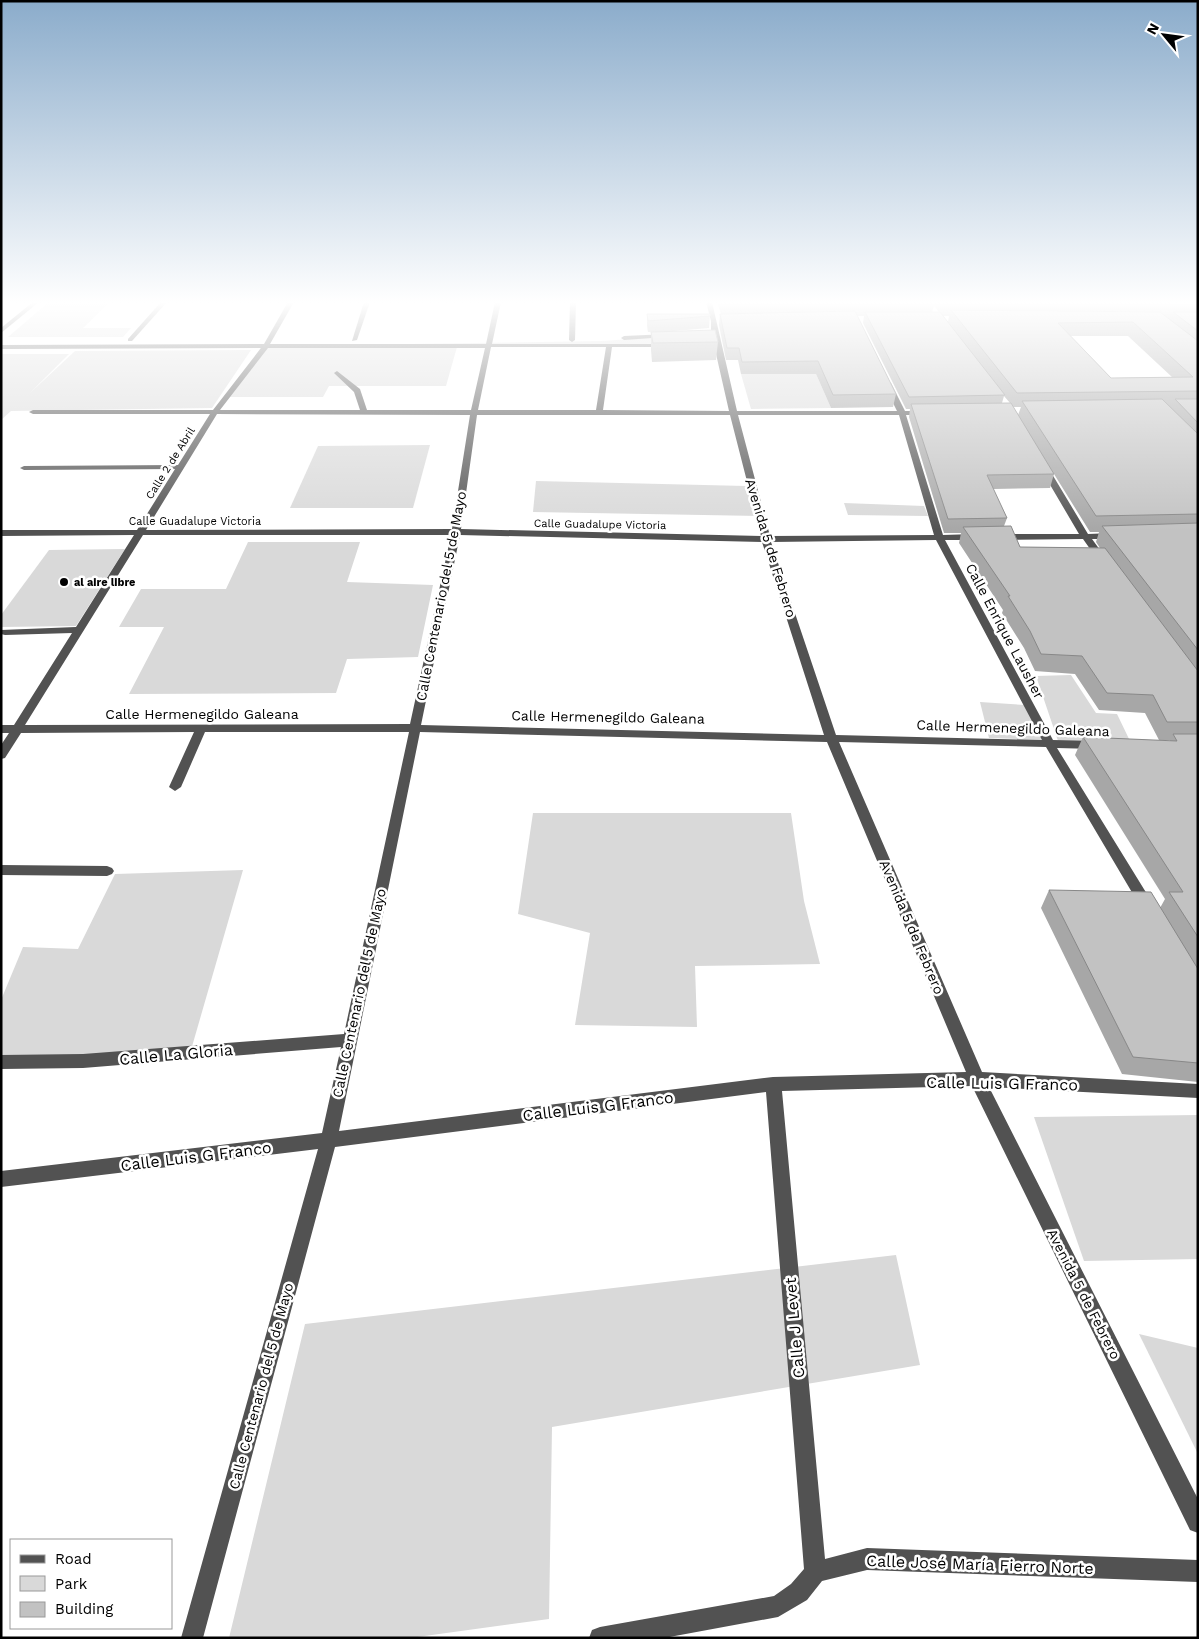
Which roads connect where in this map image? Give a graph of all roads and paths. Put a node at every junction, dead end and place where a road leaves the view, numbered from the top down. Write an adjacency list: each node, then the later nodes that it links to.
1 (242, 378): 8 (street, Calle 2 de Abril)
2 (343, 378): 9 (street)
3 (482, 378): 10 (street, Calle Centenario del 5 de Mayo)
4 (605, 378): 11 (street)
5 (726, 378): 13 (street, Avenida 5 de Febrero)
6 (885, 378): 14 (street, Calle Enrique Lausher)
7 (32, 412): 8 (street)
8 (216, 412): 9 (street); 18 (street, Calle 2 de Abril)
9 (364, 412): 10 (street)
10 (474, 412): 11 (street); 20 (street, Calle Centenario del 5 de Mayo)
11 (599, 412): 12 (street)
12 (609, 412): 13 (street); 16 (street)
13 (733, 412): 14 (street); 26 (street, Avenida 5 de Febrero)
14 (902, 413): 15 (street); 24 (street, Calle Enrique Lausher)
15 (931, 413)
16 (608, 423)
17 (1040, 461): 25 (street)
18 (181, 467): 19 (street); 22 (street, Calle 2 de Abril)
19 (24, 468)
20 (456, 532): 22 (street, Calle Guadalupe Victoria); 26 (street, Calle Guadalupe Victoria); 30 (street, Calle Centenario del 5 de Mayo)
21 (1, 533): 22 (street, Calle Guadalupe Victoria)
22 (139, 533): 28 (street, Calle 2 de Abril)
23 (1123, 536): 25 (street, Calle Guadalupe Victoria)
24 (939, 537): 25 (street, Calle Guadalupe Victoria); 26 (street, Calle Guadalupe Victoria); 35 (street, Calle Enrique Lausher)
25 (1086, 537): 27 (street)
26 (766, 539): 34 (street, Avenida 5 de Febrero)
27 (1108, 568)
28 (80, 630): 29 (street); 32 (street, Calle 2 de Abril)
29 (5, 632)
30 (414, 728): 33 (street, Calle Hermenegildo Galeana); 34 (street, Calle Hermenegildo Galeana); 42 (street, Calle Centenario del 5 de Mayo)
31 (1, 729): 32 (street, Calle Hermenegildo Galeana)
32 (17, 729): 33 (street, Calle Hermenegildo Galeana); 37 (street, Calle 2 de Abril)
33 (201, 729): 38 (street)
34 (831, 737): 35 (street, Calle Hermenegildo Galeana); 44 (street, Avenida 5 de Febrero)
35 (1050, 745): 36 (street, Calle Hermenegildo Galeana); 41 (street, Calle Enrique Lausher)
36 (1109, 745)
37 (1, 755)
38 (175, 786)
39 (1, 870): 40 (street)
40 (107, 871)
41 (1152, 914)
42 (350, 1040): 43 (street, Calle La Gloria); 47 (street, Calle Centenario del 5 de Mayo)
43 (1, 1062)
44 (977, 1079): 45 (street, Calle Luis G Franco); 46 (street, Calle Luis G Franco); 49 (street, Avenida 5 de Febrero)
45 (773, 1084): 47 (street, Calle Luis G Franco); 51 (street, Calle J Levet)
46 (1198, 1091)
47 (329, 1140): 48 (street, Calle Luis G Franco); 52 (street, Calle Centenario del 5 de Mayo)
48 (1, 1179)
49 (1198, 1522)
50 (1198, 1571): 51 (street, Calle José María Fierro Norte)
51 (815, 1572): 53 (street)
52 (192, 1638)
53 (600, 1638)

